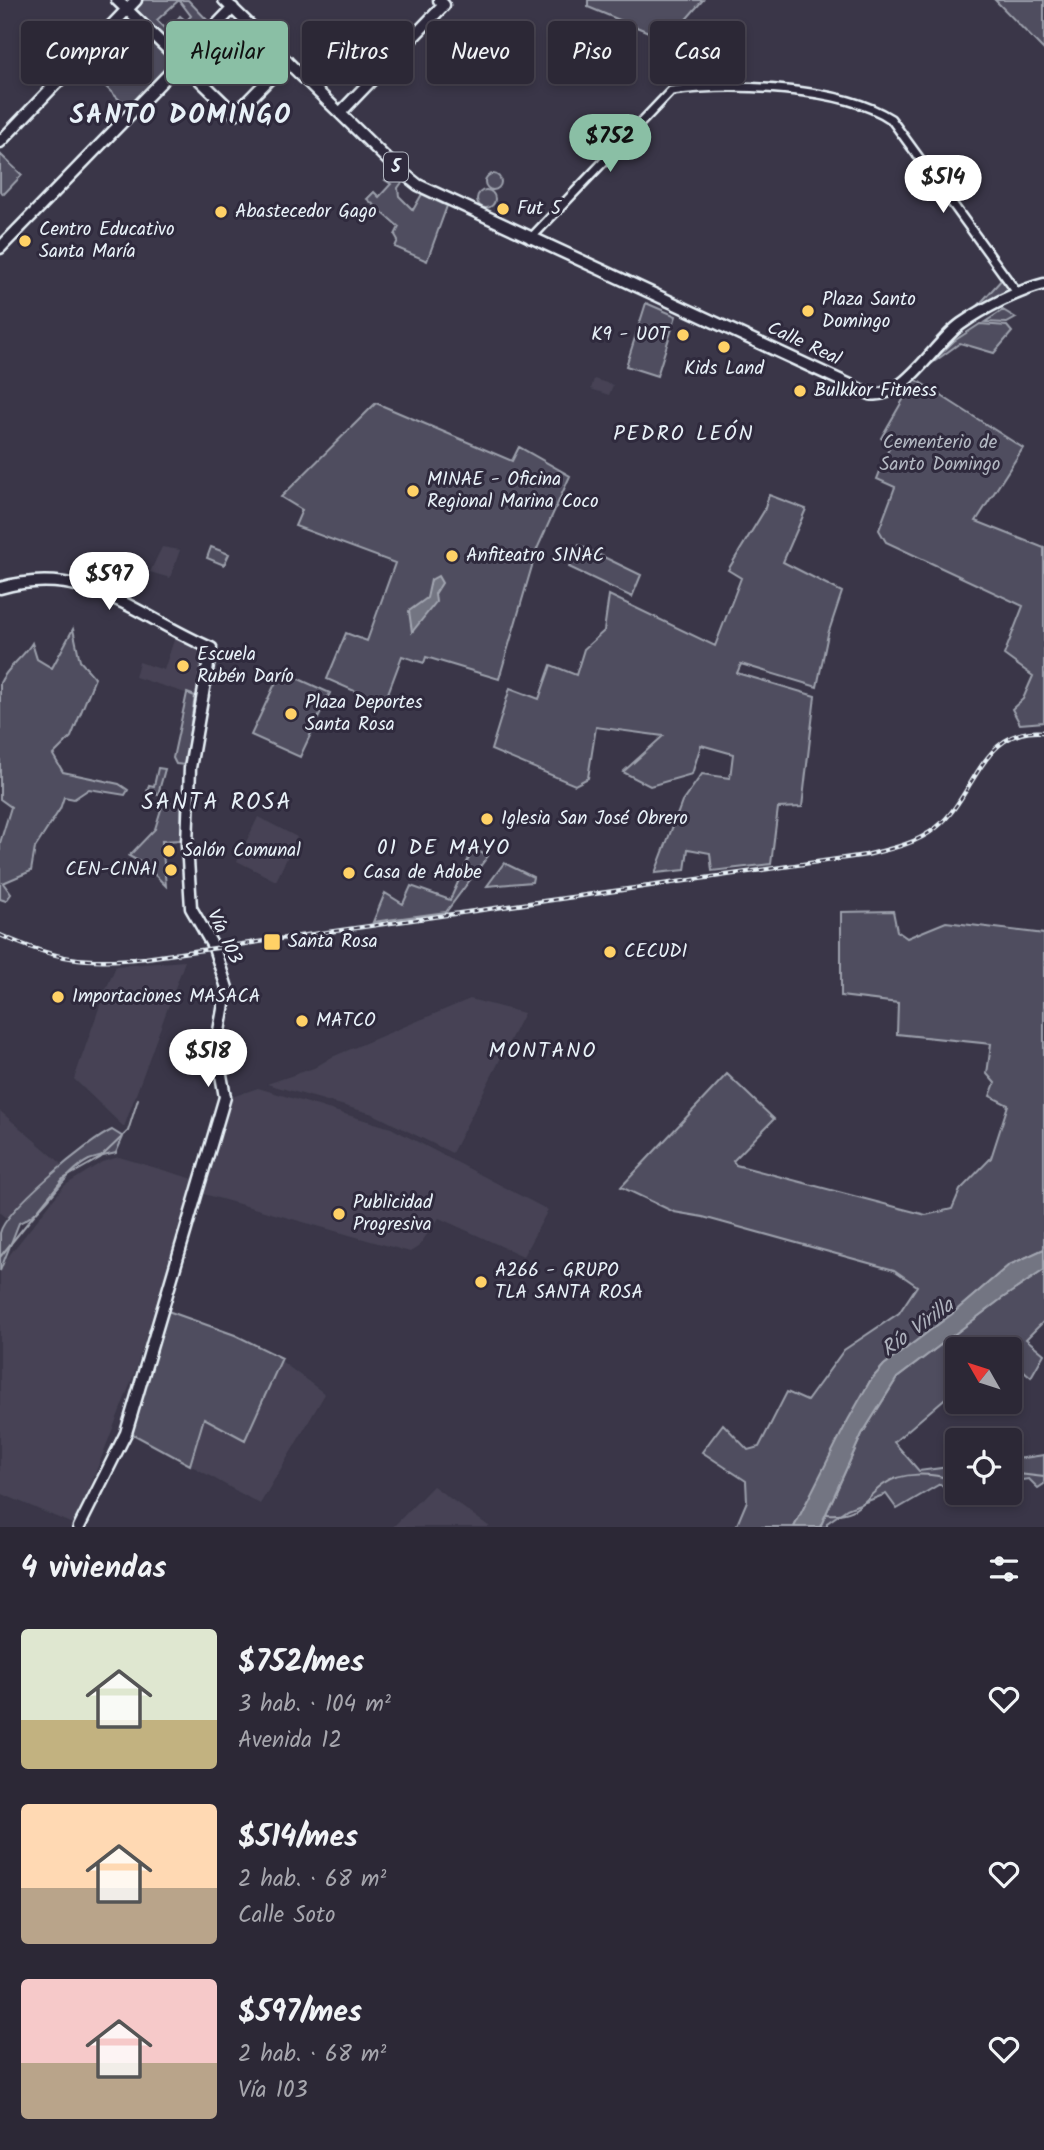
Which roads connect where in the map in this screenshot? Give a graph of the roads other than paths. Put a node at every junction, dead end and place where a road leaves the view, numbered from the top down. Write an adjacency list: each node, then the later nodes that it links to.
1 (117, 0): 6 (main road)
2 (136, 0): 6 (main road)
3 (224, 0): 5 (main road, 5)
4 (442, 3): 14 (main road)
5 (233, 8): 7 (main road); 8 (main road, 5)
6 (127, 10): 9 (main road); 15 (main road)
7 (220, 21)
8 (246, 21)
9 (166, 48)
10 (288, 62): 14 (main road, 5)
11 (166, 76): 17 (main road)
12 (203, 84): 13 (main road)
13 (264, 84)
14 (340, 113): 16 (main road, 5)
15 (0, 142)
16 (530, 239): 19 (main road, Calle Real / 5); 19 (street)
17 (0, 248)
18 (1044, 284): 19 (main road, Calle Real / 5)
19 (1018, 294)
20 (0, 588): 21 (main road, Vía 103)
21 (79, 1527)

